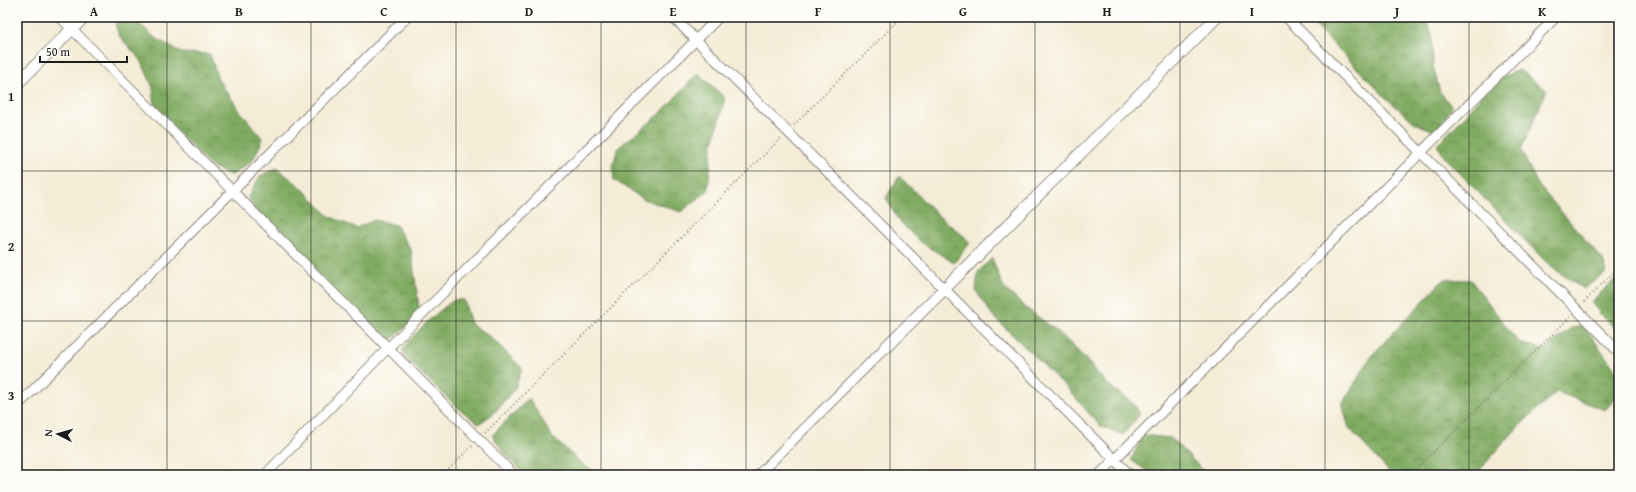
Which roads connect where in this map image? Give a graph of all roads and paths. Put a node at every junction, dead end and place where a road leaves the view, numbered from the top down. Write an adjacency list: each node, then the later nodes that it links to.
1 (60, 17): 10 (street)
2 (84, 17): 10 (street)
3 (407, 17): 15 (street)
4 (673, 17): 11 (street)
5 (719, 17): 11 (street)
6 (902, 17): 13 (path)
7 (1217, 17): 17 (street)
8 (1286, 17): 14 (street)
9 (1556, 17): 14 (street)
10 (72, 29): 12 (street); 15 (street)
11 (695, 40): 13 (street); 19 (street)
12 (17, 84)
13 (787, 131): 17 (street); 23 (path)
14 (1420, 152): 18 (street); 24 (street)
15 (232, 191): 19 (street); 22 (street)
16 (1619, 267): 18 (path)
17 (945, 288): 20 (street); 24 (street)
18 (1577, 310): 21 (street); 31 (path)
19 (388, 348): 23 (street); 25 (street)
20 (885, 348): 28 (street)
21 (1619, 352)
22 (17, 406)
23 (479, 439): 26 (path); 27 (street)
24 (1115, 459): 29 (street); 30 (street)
25 (265, 475)
26 (443, 475)
27 (514, 475)
28 (758, 475)
29 (1099, 475)
30 (1130, 475)
31 (1410, 475)

